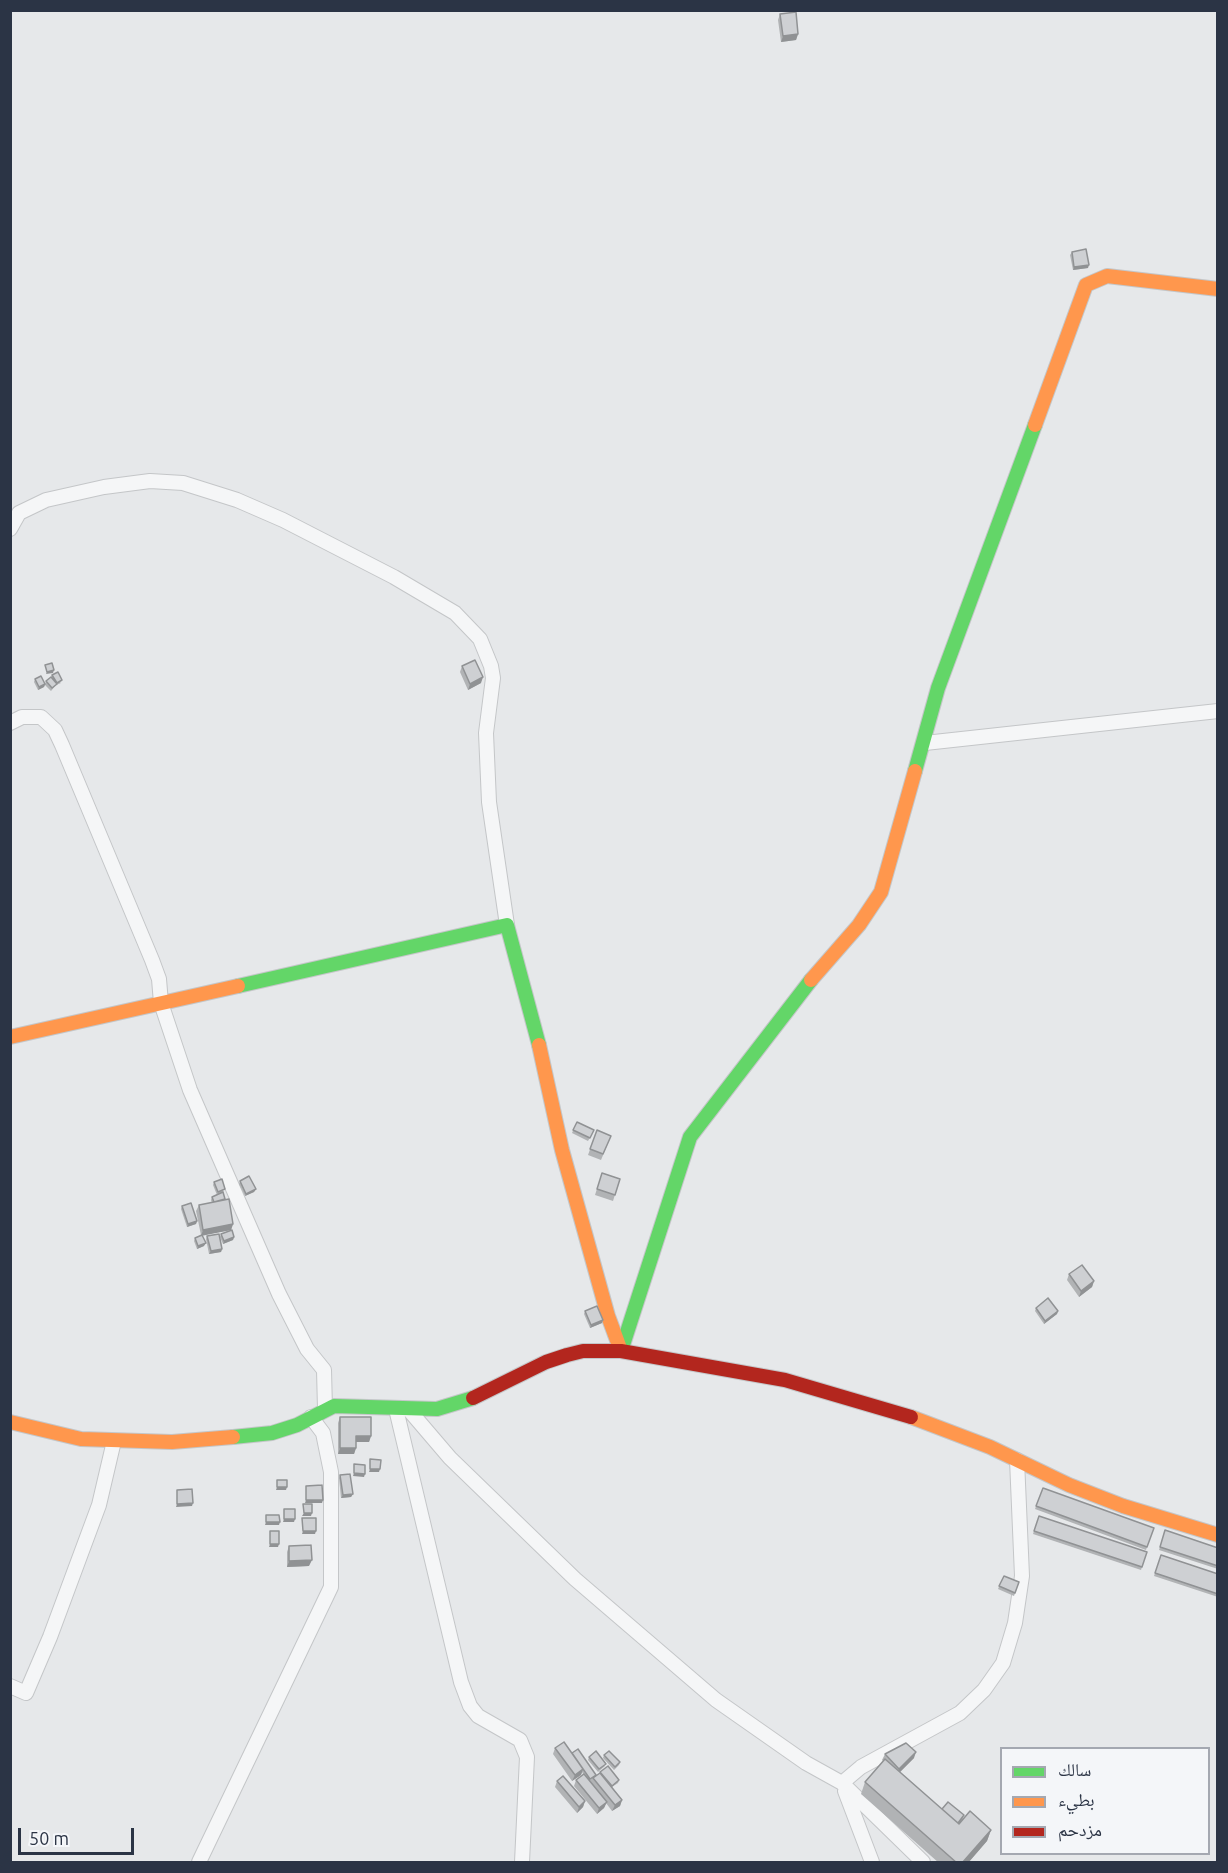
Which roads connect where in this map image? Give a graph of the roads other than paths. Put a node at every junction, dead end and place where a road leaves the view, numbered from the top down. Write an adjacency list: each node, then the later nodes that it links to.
1 (1218, 289): 5 (street)
2 (10, 529): 6 (street)
3 (1218, 711): 5 (street)
4 (10, 723): 7 (street)
5 (925, 743): 9 (street)
6 (507, 925): 7 (street); 9 (street)
7 (160, 1003): 8 (street); 10 (street)
8 (10, 1037)
9 (621, 1351): 11 (street); 15 (street)
10 (325, 1409): 11 (street); 12 (street)
11 (403, 1409): 18 (street); 20 (street)
12 (311, 1417): 14 (street); 19 (street)
13 (10, 1422): 14 (street)
14 (114, 1441): 17 (street)
15 (1017, 1460): 16 (street); 18 (street)
16 (1218, 1535)
17 (10, 1686)
18 (842, 1783): 21 (street); 22 (street)
19 (199, 1863)
20 (522, 1863)
21 (872, 1863)
22 (923, 1863)

